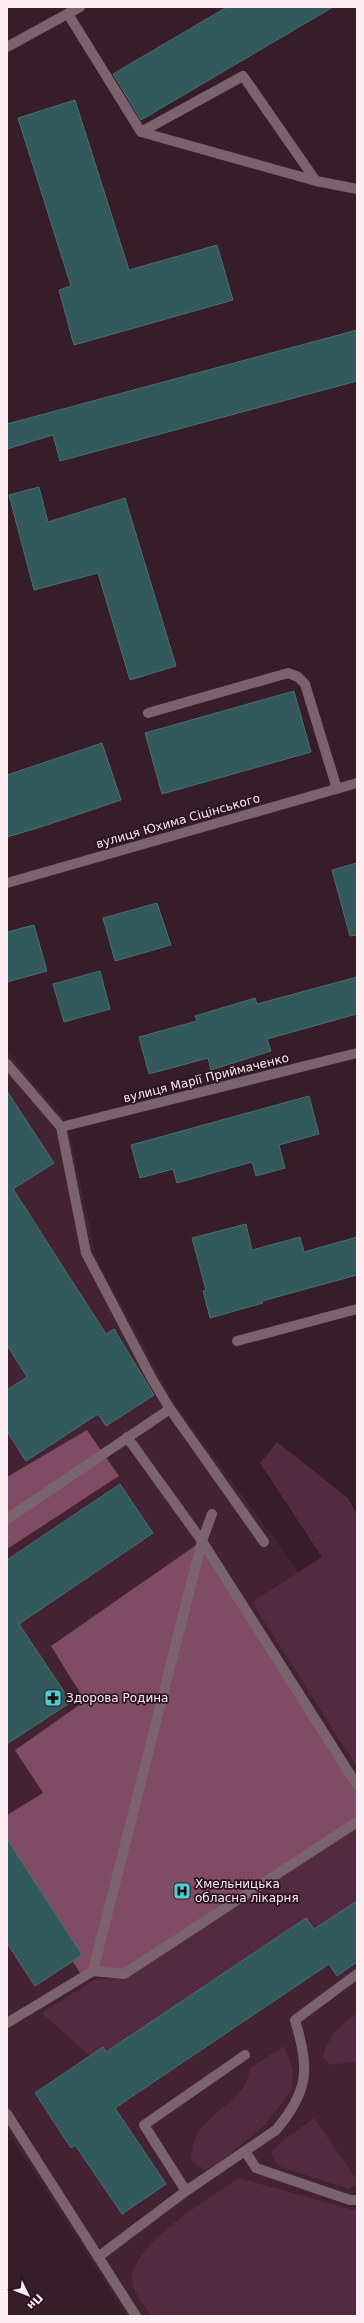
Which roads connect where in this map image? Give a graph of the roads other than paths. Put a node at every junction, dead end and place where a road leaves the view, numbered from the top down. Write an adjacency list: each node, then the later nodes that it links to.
1 (80, 7): 2 (street)
2 (68, 14): 3 (street); 4 (street)
3 (7, 47)
4 (141, 132): 5 (street); 5 (street)
5 (316, 181): 6 (street)
6 (357, 190)
7 (148, 713): 9 (street)
8 (357, 783): 9 (street, вулиця Юхима Сіцінського)
9 (337, 789): 10 (street, вулиця Юхима Сіцінського)
10 (7, 883)
11 (357, 1053): 13 (street, вулиця Марії Приймаченко)
12 (7, 1064): 13 (street)
13 (61, 1128): 16 (street)
14 (357, 1309): 15 (street)
15 (237, 1341)
16 (170, 1408): 17 (street); 21 (street)
17 (127, 1438): 19 (street); 20 (street)
18 (212, 1514): 20 (street)
19 (7, 1519)
20 (202, 1540): 22 (street); 24 (street)
21 (264, 1542)
22 (357, 1785)
23 (357, 1822): 24 (street)
24 (93, 1971): 26 (street)
25 (357, 1974): 29 (street)
26 (7, 2023)
27 (245, 2055): 30 (street)
28 (7, 2114): 32 (street)
29 (245, 2151): 30 (street); 31 (street)
30 (186, 2191): 32 (street)
31 (357, 2200)
32 (98, 2256): 33 (street)
33 (136, 2316)

